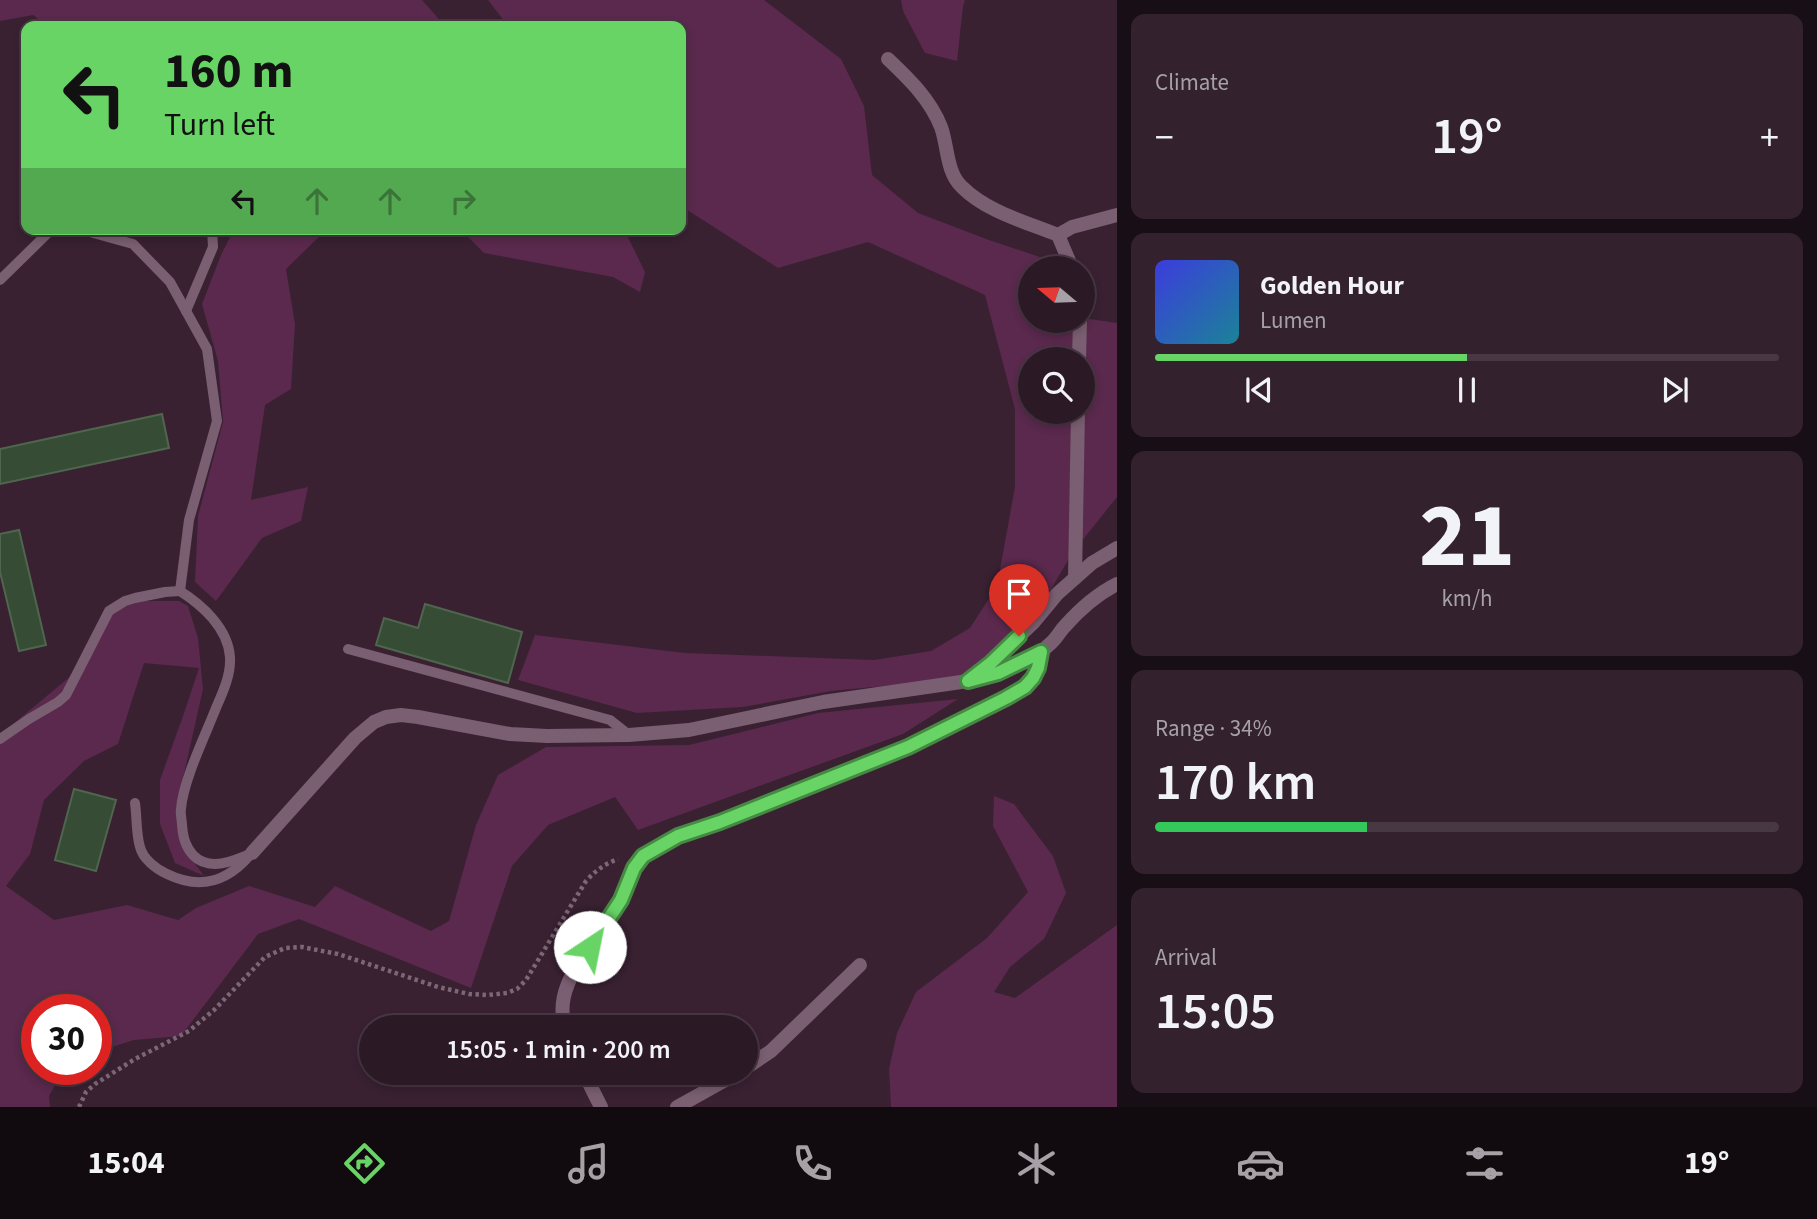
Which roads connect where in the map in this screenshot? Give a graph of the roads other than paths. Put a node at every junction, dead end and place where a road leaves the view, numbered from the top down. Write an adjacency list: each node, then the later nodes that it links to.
1 (888, 59): 6 (street)
2 (1117, 215): 6 (street)
3 (46, 235): 8 (lane)
4 (101, 235): 9 (lane)
5 (213, 235): 9 (lane)
6 (1058, 235): 7 (street)
7 (1068, 256)
8 (0, 280)
9 (186, 311): 14 (lane)
10 (1078, 424): 12 (street)
11 (1117, 548): 12 (street)
12 (1075, 578): 17 (street)
13 (1117, 584): 16 (street)
14 (180, 591): 19 (lane); 21 (lane)
15 (348, 649): 18 (lane)
16 (1041, 652): 17 (street); 23 (street)
17 (968, 681): 18 (street)
18 (629, 735): 21 (street)
19 (0, 739)
20 (135, 803): 21 (lane)
21 (252, 853)
22 (860, 965): 24 (street)
23 (562, 1015)
24 (758, 1060)
25 (590, 1085): 27 (street)
26 (716, 1085): 28 (street)
27 (601, 1107)
28 (677, 1107)

